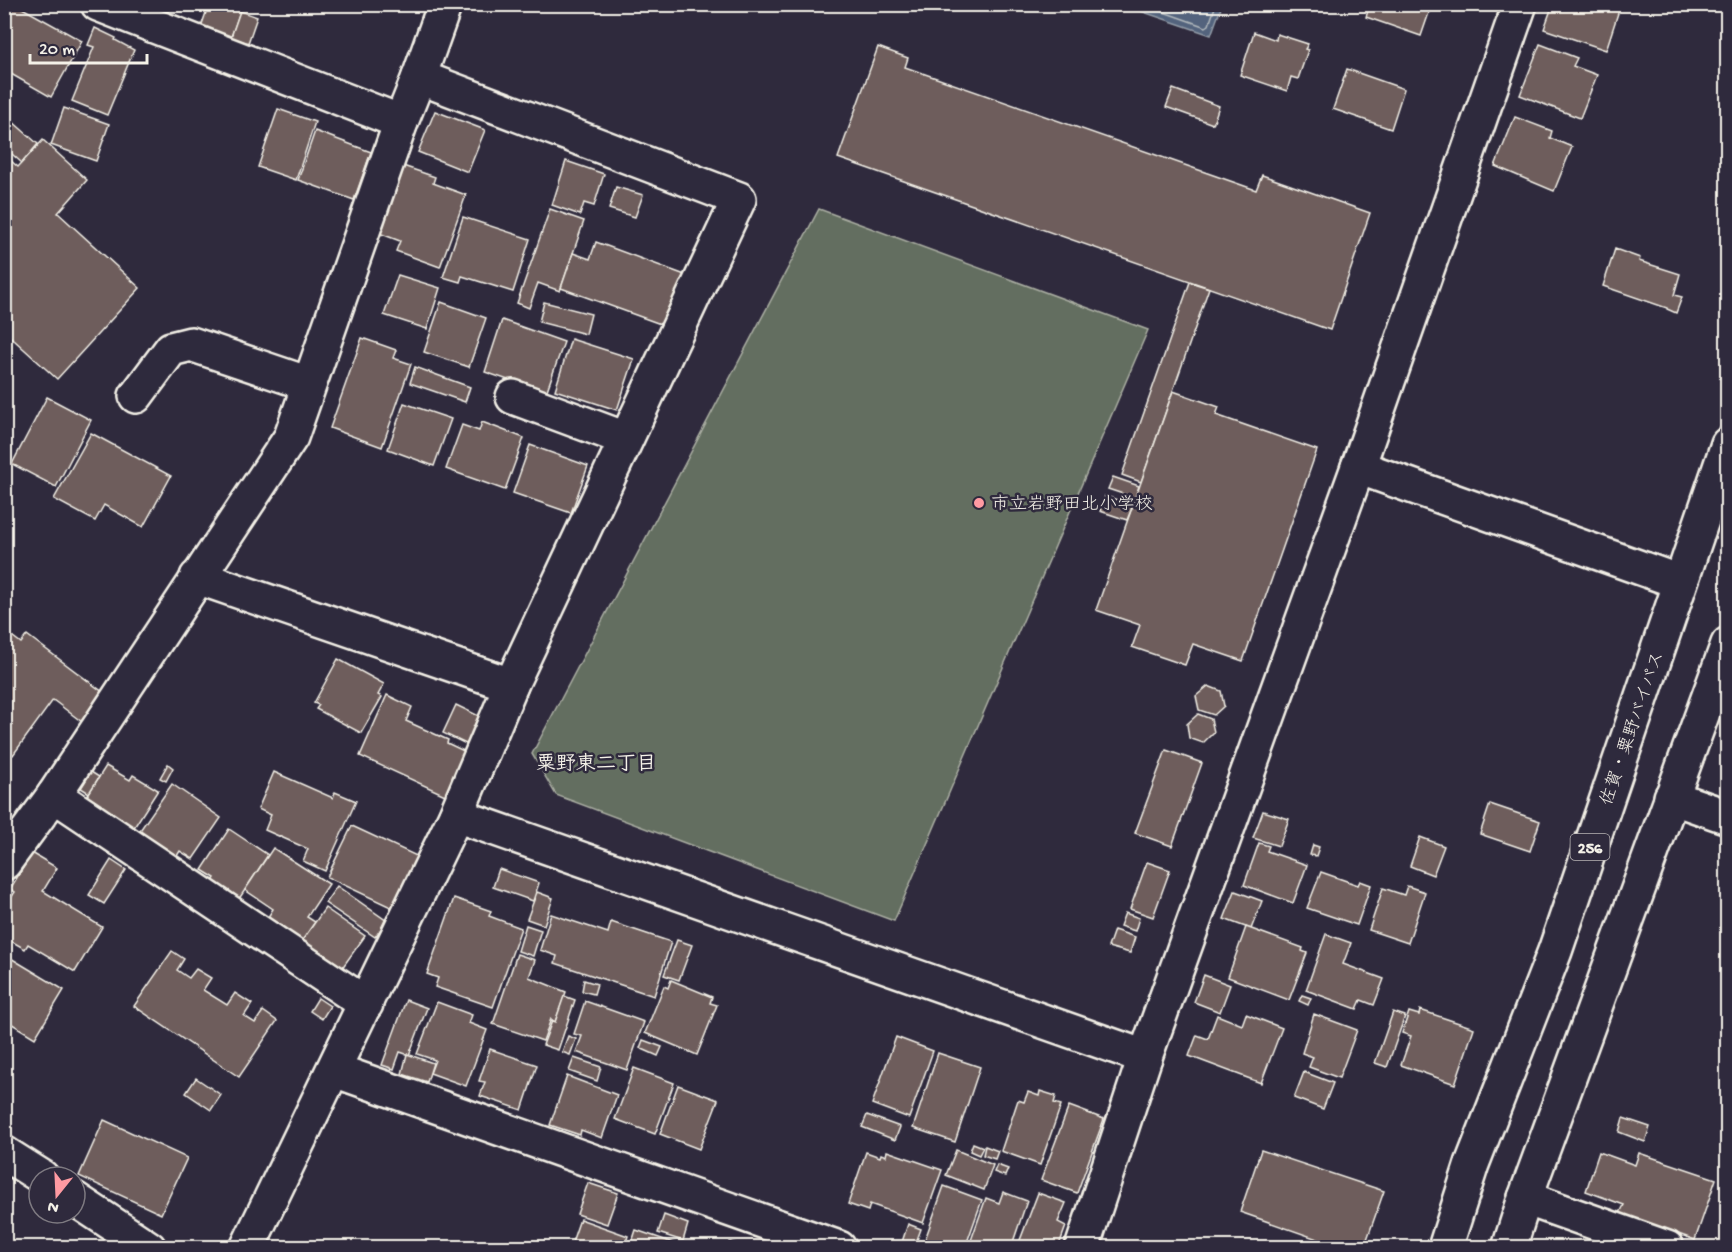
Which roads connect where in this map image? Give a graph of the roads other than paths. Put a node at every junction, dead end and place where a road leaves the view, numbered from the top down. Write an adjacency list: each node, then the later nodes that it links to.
1 (98, 4): 5 (main road)
2 (445, 4): 4 (main road)
3 (1520, 4): 11 (main road)
4 (420, 77): 5 (main road); 9 (main road)
5 (401, 122): 6 (main road)
6 (309, 384): 7 (main road); 12 (main road)
7 (136, 396)
8 (513, 397): 9 (main road)
9 (626, 438): 15 (main road)
10 (1728, 444): 13 (main road, 佐賀・粟野バイパス / 256)
11 (1358, 467): 13 (main road); 22 (main road)
12 (197, 578): 15 (main road); 16 (main road)
13 (1680, 582): 32 (main road, 佐賀・粟野バイパス / 256)
14 (1728, 644): 17 (main road)
15 (511, 685): 18 (main road)
16 (54, 795): 20 (main road); 21 (main road)
17 (1671, 797): 19 (main road); 26 (main road)
18 (456, 815): 21 (main road); 22 (main road)
19 (1728, 817)
20 (4, 863)
21 (366, 1004): 23 (main road)
22 (1145, 1057): 31 (main road)
23 (334, 1070): 29 (main road); 30 (main road)
24 (4, 1153): 25 (main road)
25 (27, 1168)
26 (1525, 1198): 33 (main road); 34 (main road)
27 (87, 1207): 28 (main road)
28 (149, 1248)
29 (248, 1248)
30 (839, 1248)
31 (1082, 1248)
32 (1445, 1248)
33 (1509, 1248)
34 (1667, 1248)

